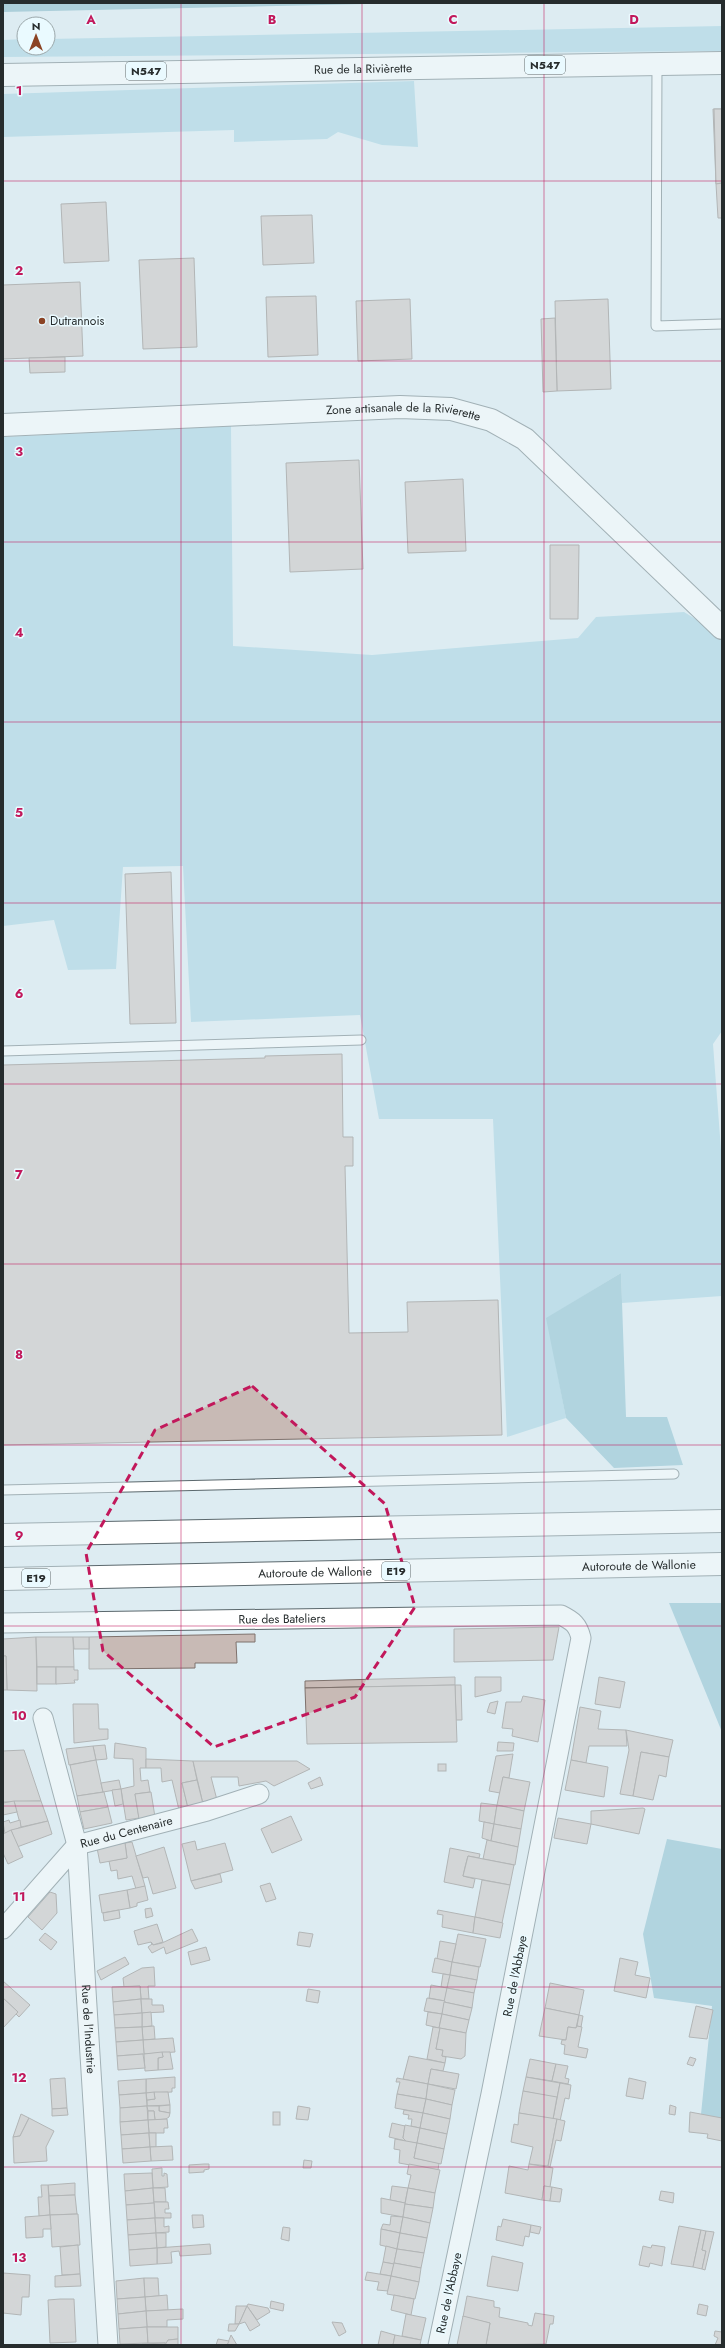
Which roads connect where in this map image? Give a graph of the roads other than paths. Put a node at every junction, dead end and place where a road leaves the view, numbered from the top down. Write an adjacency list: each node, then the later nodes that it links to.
1 (657, 63): 2 (main road, Rue de la Rivièrette / N547); 3 (main road, Rue de la Rivièrette / N547); 4 (lane)
2 (722, 63)
3 (3, 75)
4 (722, 324)
5 (3, 425): 6 (main road, Zone artisanale de la Rivierette)
6 (722, 628)
7 (361, 1040): 8 (lane)
8 (3, 1051)
9 (674, 1474): 10 (lane)
10 (3, 1490)
11 (722, 1521): 12 (main road)
12 (3, 1535)
13 (722, 1564): 14 (main road, Autoroute de Wallonie / E19)
14 (3, 1579)
15 (561, 1616): 16 (street, Rue des Bateliers); 22 (street, Rue de l'Abbaye)
16 (3, 1623)
17 (43, 1718): 19 (street, Rue de l'Industrie)
18 (259, 1794): 19 (street, Rue du Centenaire)
19 (77, 1845): 20 (street, Rue du Centenaire); 21 (street, Rue de l'Industrie)
20 (3, 1929)
21 (108, 2345)
22 (438, 2345)

